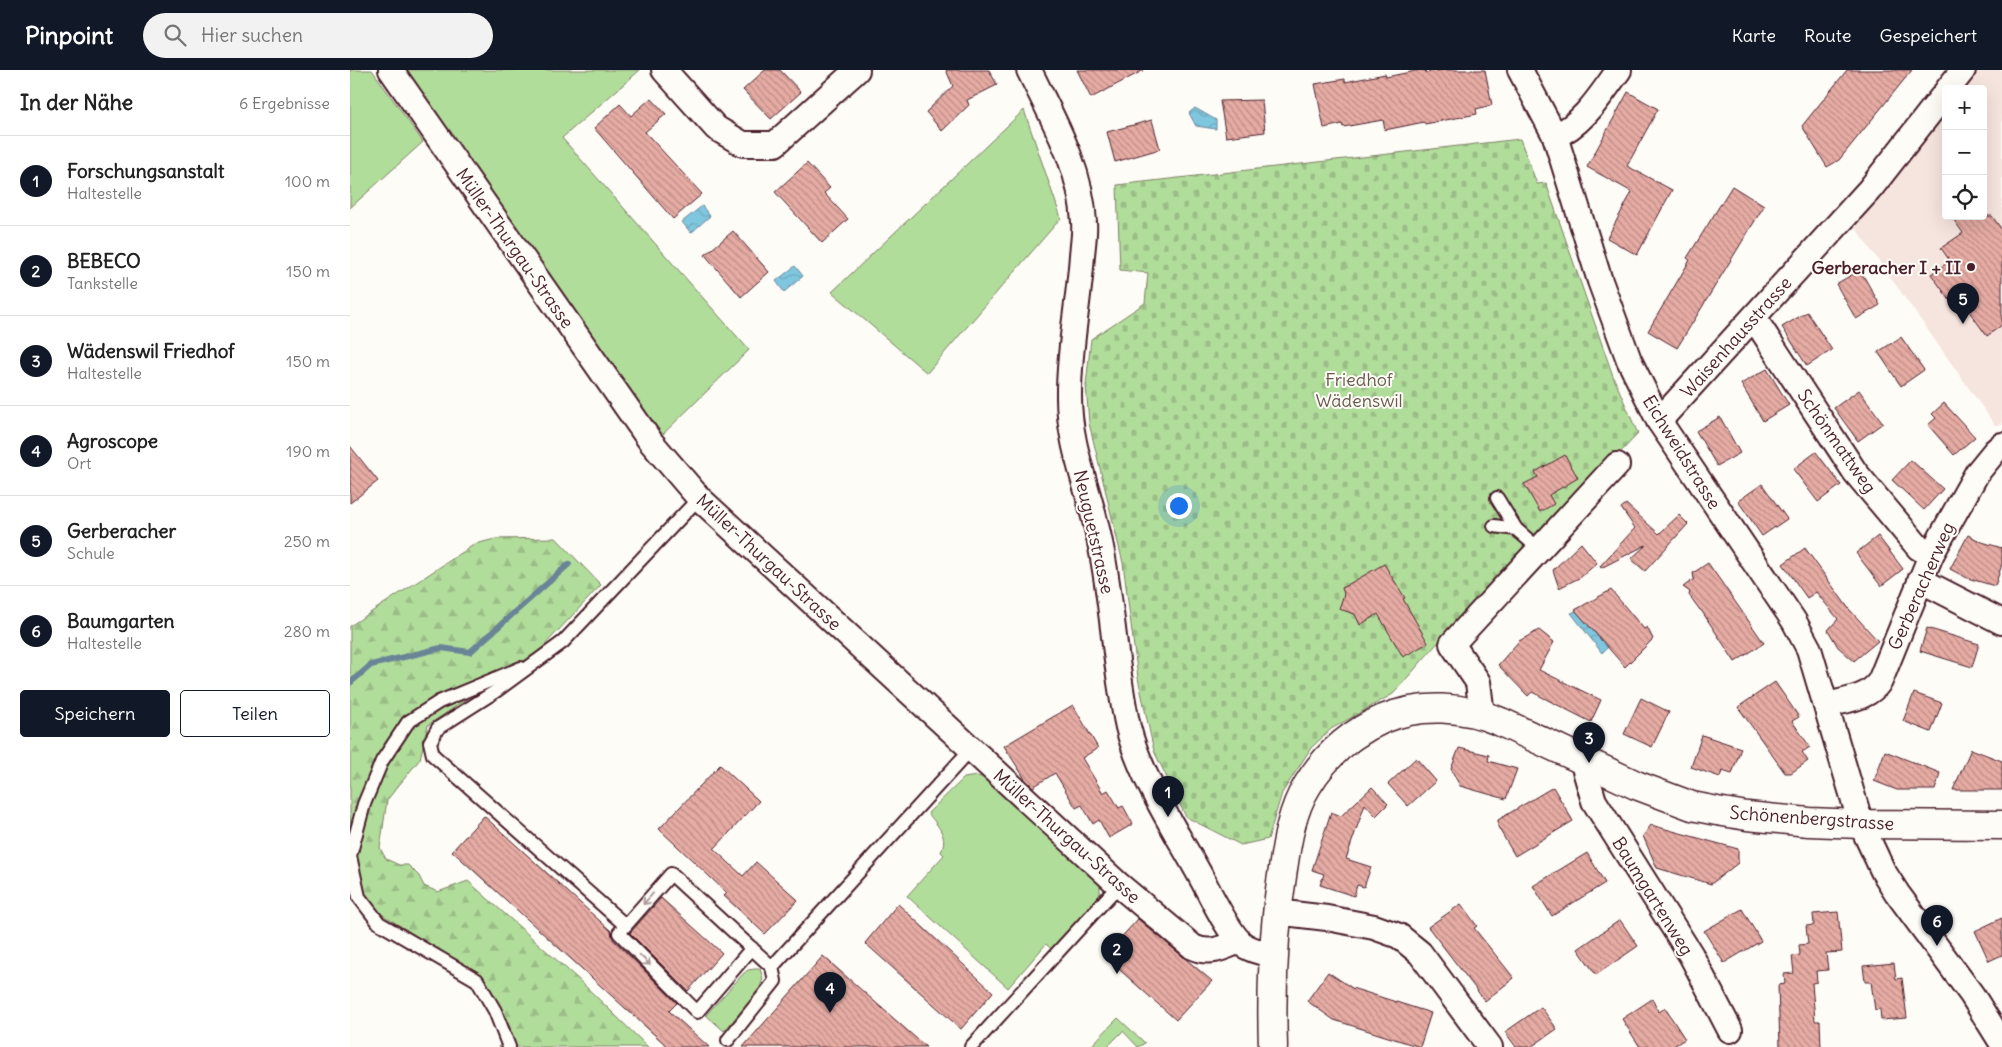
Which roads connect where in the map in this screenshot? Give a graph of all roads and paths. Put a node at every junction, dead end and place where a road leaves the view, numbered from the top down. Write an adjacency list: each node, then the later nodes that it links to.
1 (392, 70): 15 (street, Müller-Thurgau-Strasse)
2 (664, 70): 3 (street)
3 (857, 70)
4 (1028, 70): 33 (street, Neuguetstrasse)
5 (1520, 70): 10 (street, Eichweidstrasse)
6 (1620, 70): 10 (street)
7 (1963, 70): 8 (street)
8 (1951, 85)
9 (1942, 97): 11 (street, Waisenhausstrasse)
10 (1555, 136): 12 (street, Eichweidstrasse)
11 (1754, 318): 12 (street, Waisenhausstrasse); 20 (street, Schönmattweg)
12 (1659, 421): 24 (street, Eichweidstrasse)
13 (2002, 445): 20 (street, Gerberacherweg)
14 (1617, 466): 19 (street)
15 (699, 498): 23 (lane); 26 (street, Müller-Thurgau-Strasse)
16 (1497, 498): 18 (lane)
17 (1494, 526): 18 (lane)
18 (1516, 529): 19 (lane)
19 (1539, 549): 25 (street)
20 (1932, 555): 21 (street, Gerberacherweg)
21 (1920, 580): 22 (street); 24 (street, Gerberacherweg)
22 (2002, 622)
23 (538, 662): 32 (lane); 40 (lane)
24 (1826, 705): 28 (street, Eichweidstrasse)
25 (1482, 714): 27 (street, Schönenbergstrasse); 31 (street, Schönenbergstrasse)
26 (971, 749): 30 (street, Müller-Thurgau-Strasse); 36 (lane)
27 (1582, 760): 28 (street, Schönenbergstrasse); 37 (street, Baumgartenweg)
28 (1861, 824): 29 (street, Schönenbergstrasse); 39 (street, Eichweidstrasse)
29 (2002, 825)
30 (1119, 885): 33 (street, Müller-Thurgau-Strasse); 41 (lane)
31 (1276, 912): 35 (street, Schönenbergstrasse); 43 (street)
32 (625, 924): 34 (lane, one-way to 32); 34 (lane, one-way to 34)
33 (1239, 941): 35 (street)
34 (752, 948): 36 (lane)
35 (1272, 955): 42 (street, Schönenbergstrasse)
36 (772, 966): 38 (lane)
37 (1730, 1030)
38 (728, 1040)
39 (2002, 1043)
40 (509, 1047)
41 (971, 1047)
42 (1272, 1047)
43 (1490, 1047)

